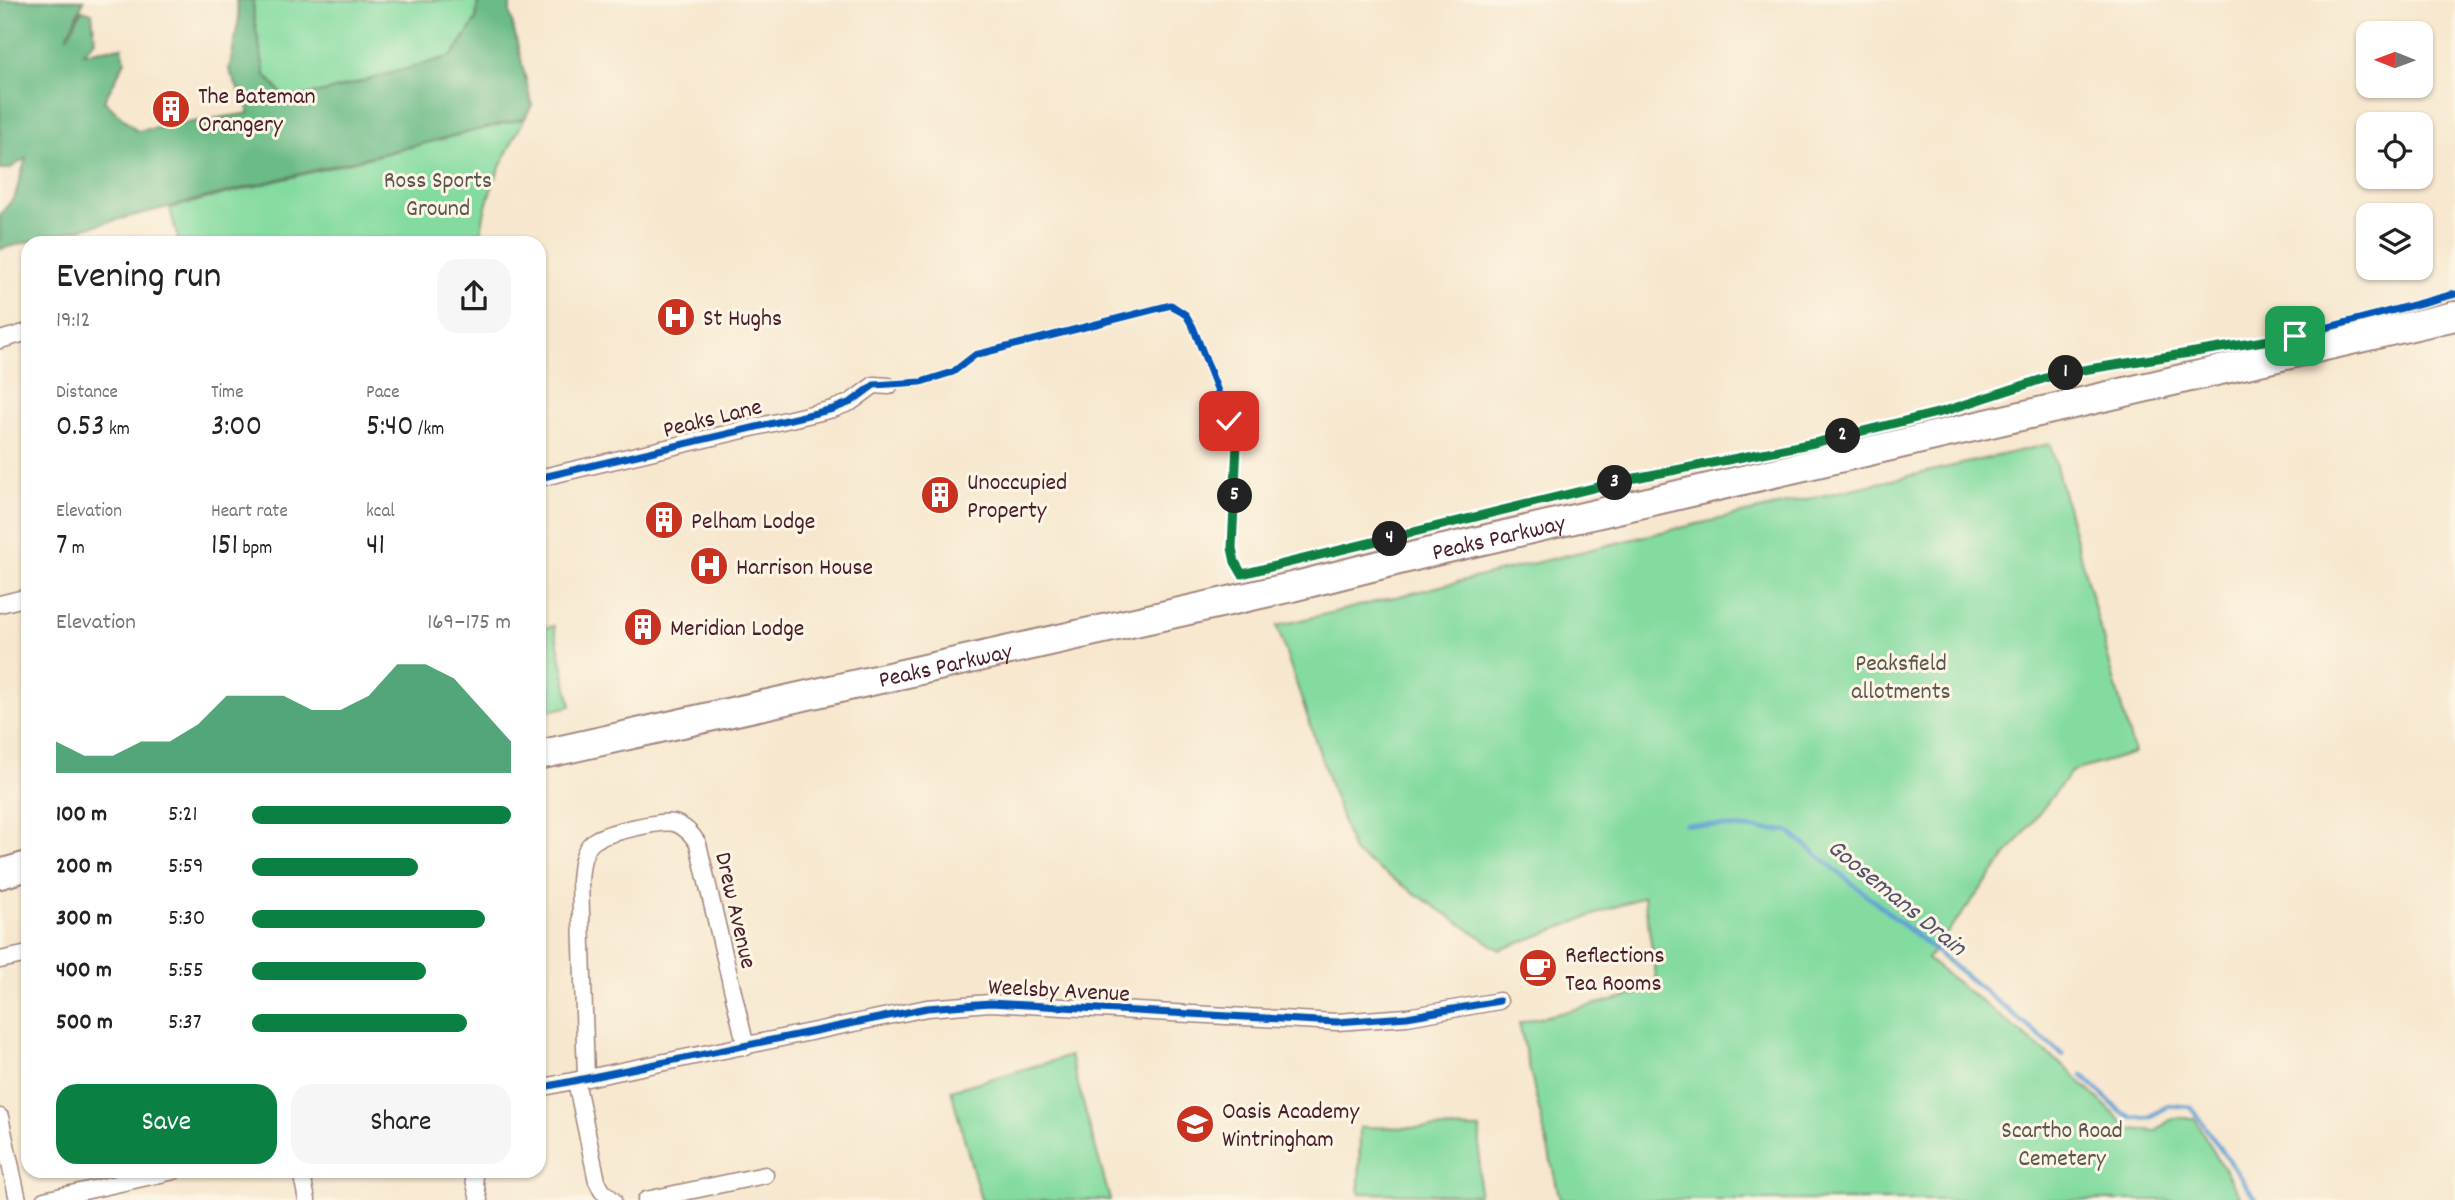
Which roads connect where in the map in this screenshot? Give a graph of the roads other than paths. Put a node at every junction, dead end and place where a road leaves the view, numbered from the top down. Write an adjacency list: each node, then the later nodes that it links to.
1 (2455, 316): 8 (highway, Peaks Parkway)
2 (21, 334): 3 (street)
3 (0, 340)
4 (889, 386): 5 (street, Peaks Lane)
5 (546, 476)
6 (21, 599): 7 (street)
7 (0, 604)
8 (546, 753)
9 (21, 866): 11 (highway)
10 (21, 867): 12 (highway)
11 (0, 869)
12 (0, 874)
13 (21, 956): 14 (street)
14 (0, 960)
15 (1499, 1001): 16 (street, Weelsby Avenue)
16 (746, 1047): 17 (street, Weelsby Avenue); 17 (street, Drew Avenue)
17 (581, 1079): 18 (street, Weelsby Avenue); 28 (street)
18 (546, 1086)
19 (0, 1117): 24 (street)
20 (765, 1175): 29 (street)
21 (126, 1178): 25 (street)
22 (302, 1178): 26 (street)
23 (474, 1178): 27 (street)
24 (18, 1200)
25 (44, 1200)
26 (307, 1200)
27 (479, 1200)
28 (613, 1200)
29 (646, 1200)

